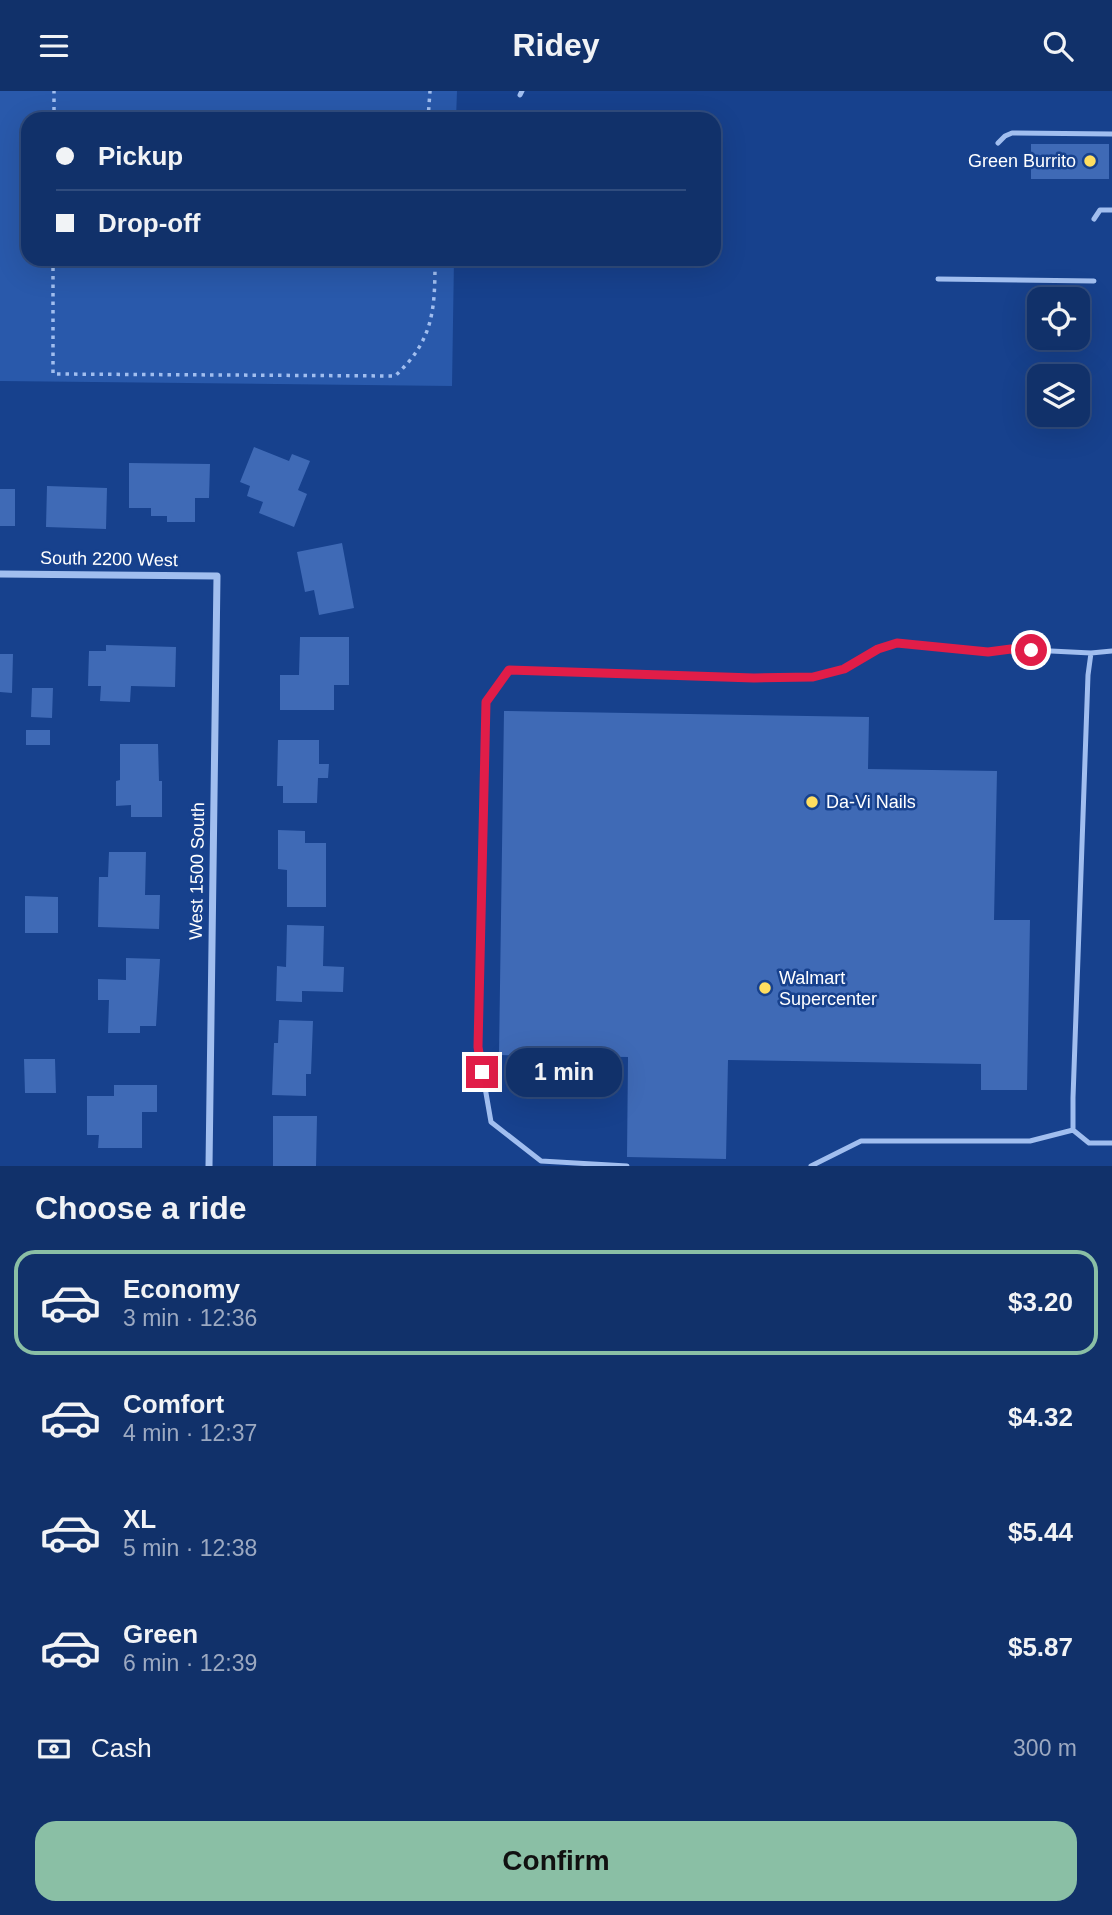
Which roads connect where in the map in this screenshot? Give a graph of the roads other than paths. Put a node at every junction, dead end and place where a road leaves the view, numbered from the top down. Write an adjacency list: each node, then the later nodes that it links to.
1 (1112, 134): 2 (lane)
2 (998, 143)
3 (1112, 210): 4 (lane)
4 (1094, 219)
5 (938, 279): 6 (lane)
6 (1094, 281)
7 (0, 574): 8 (street, South 2200 West)
8 (217, 576): 13 (street, West 1500 South)
9 (1112, 651): 10 (lane)
10 (1091, 653): 11 (lane); 14 (lane)
11 (1073, 1130): 12 (lane); 15 (lane)
12 (1112, 1143)
13 (208, 1166)
14 (627, 1166)
15 (811, 1166)

